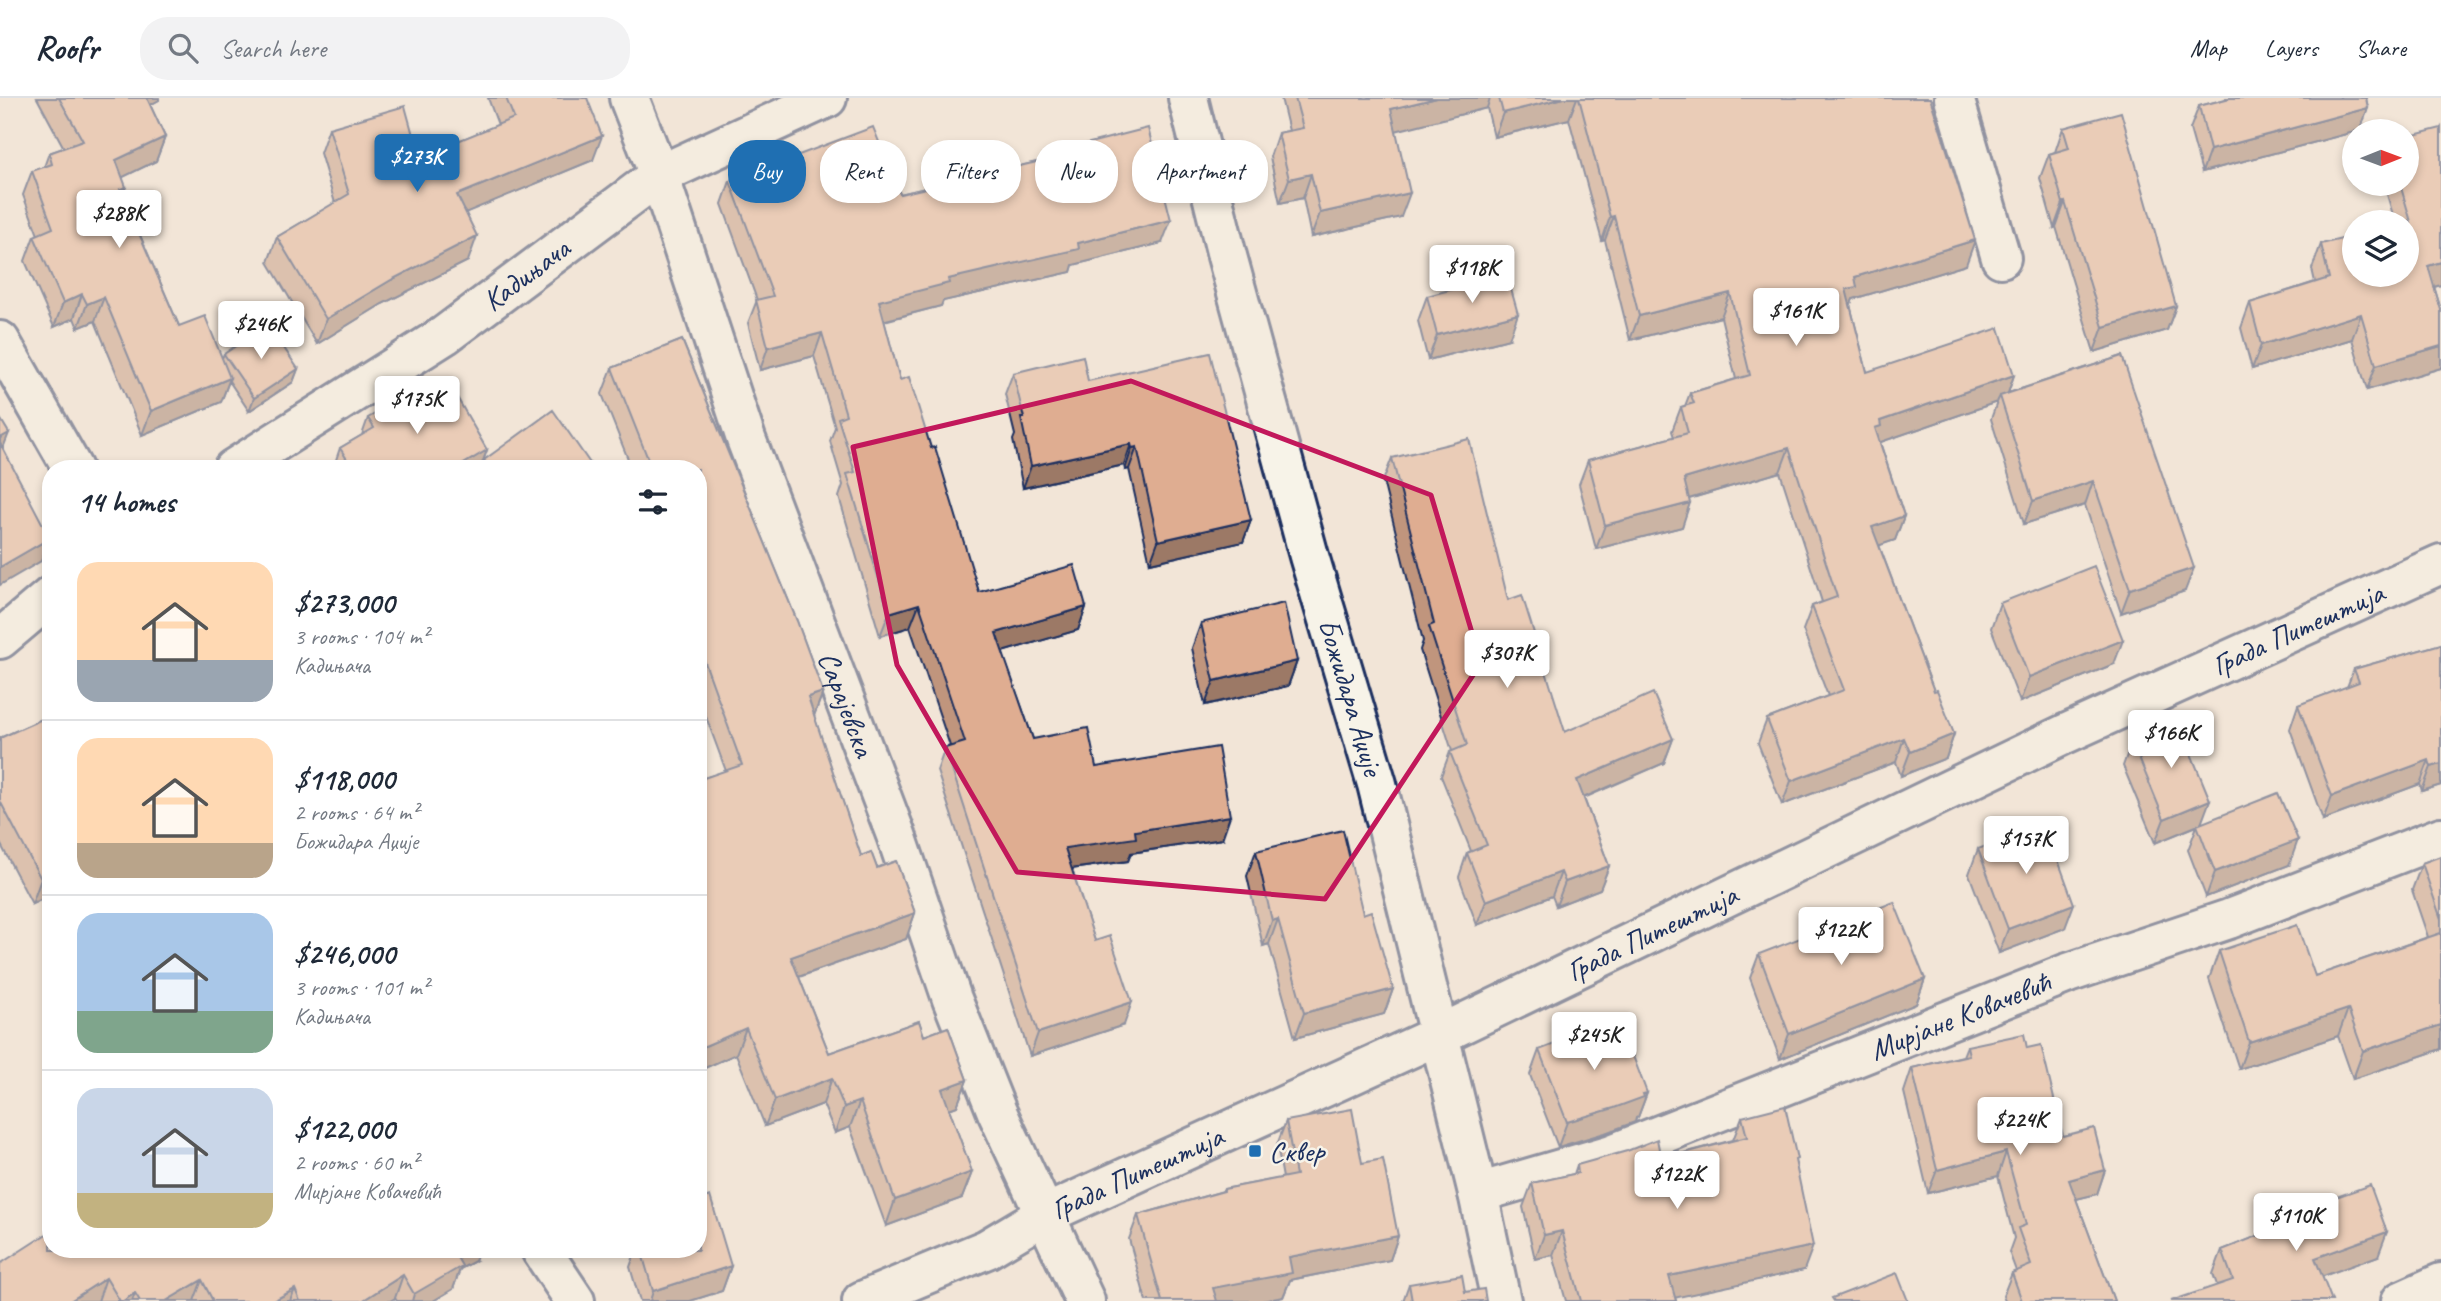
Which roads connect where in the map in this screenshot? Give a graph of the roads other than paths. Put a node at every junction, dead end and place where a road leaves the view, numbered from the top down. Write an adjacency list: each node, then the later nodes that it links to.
1 (629, 98): 5 (street, Сарајевска)
2 (827, 98): 5 (street, Кадињача)
3 (1188, 98): 14 (street, Божидара Аџије)
4 (1954, 98): 6 (street)
5 (659, 175): 9 (street, Кадињача); 16 (street, Сарајевска)
6 (2001, 258)
7 (0, 341): 8 (street)
8 (68, 460)
9 (247, 460)
10 (2441, 564): 14 (street, Града Питештија)
11 (42, 604): 12 (street)
12 (0, 639)
13 (2441, 837): 15 (street, Мирјане Ковачевић)
14 (1439, 1035): 15 (street, Божидара Аџије); 16 (street, Града Питештија)
15 (1478, 1193): 22 (street, Божидара Аџије)
16 (1044, 1215): 20 (street, Града Питештија); 21 (street, Сарајевска)
17 (546, 1258): 19 (street)
18 (2441, 1283): 23 (street)
19 (575, 1301)
20 (862, 1301)
21 (1085, 1301)
22 (1501, 1301)
23 (2401, 1301)

